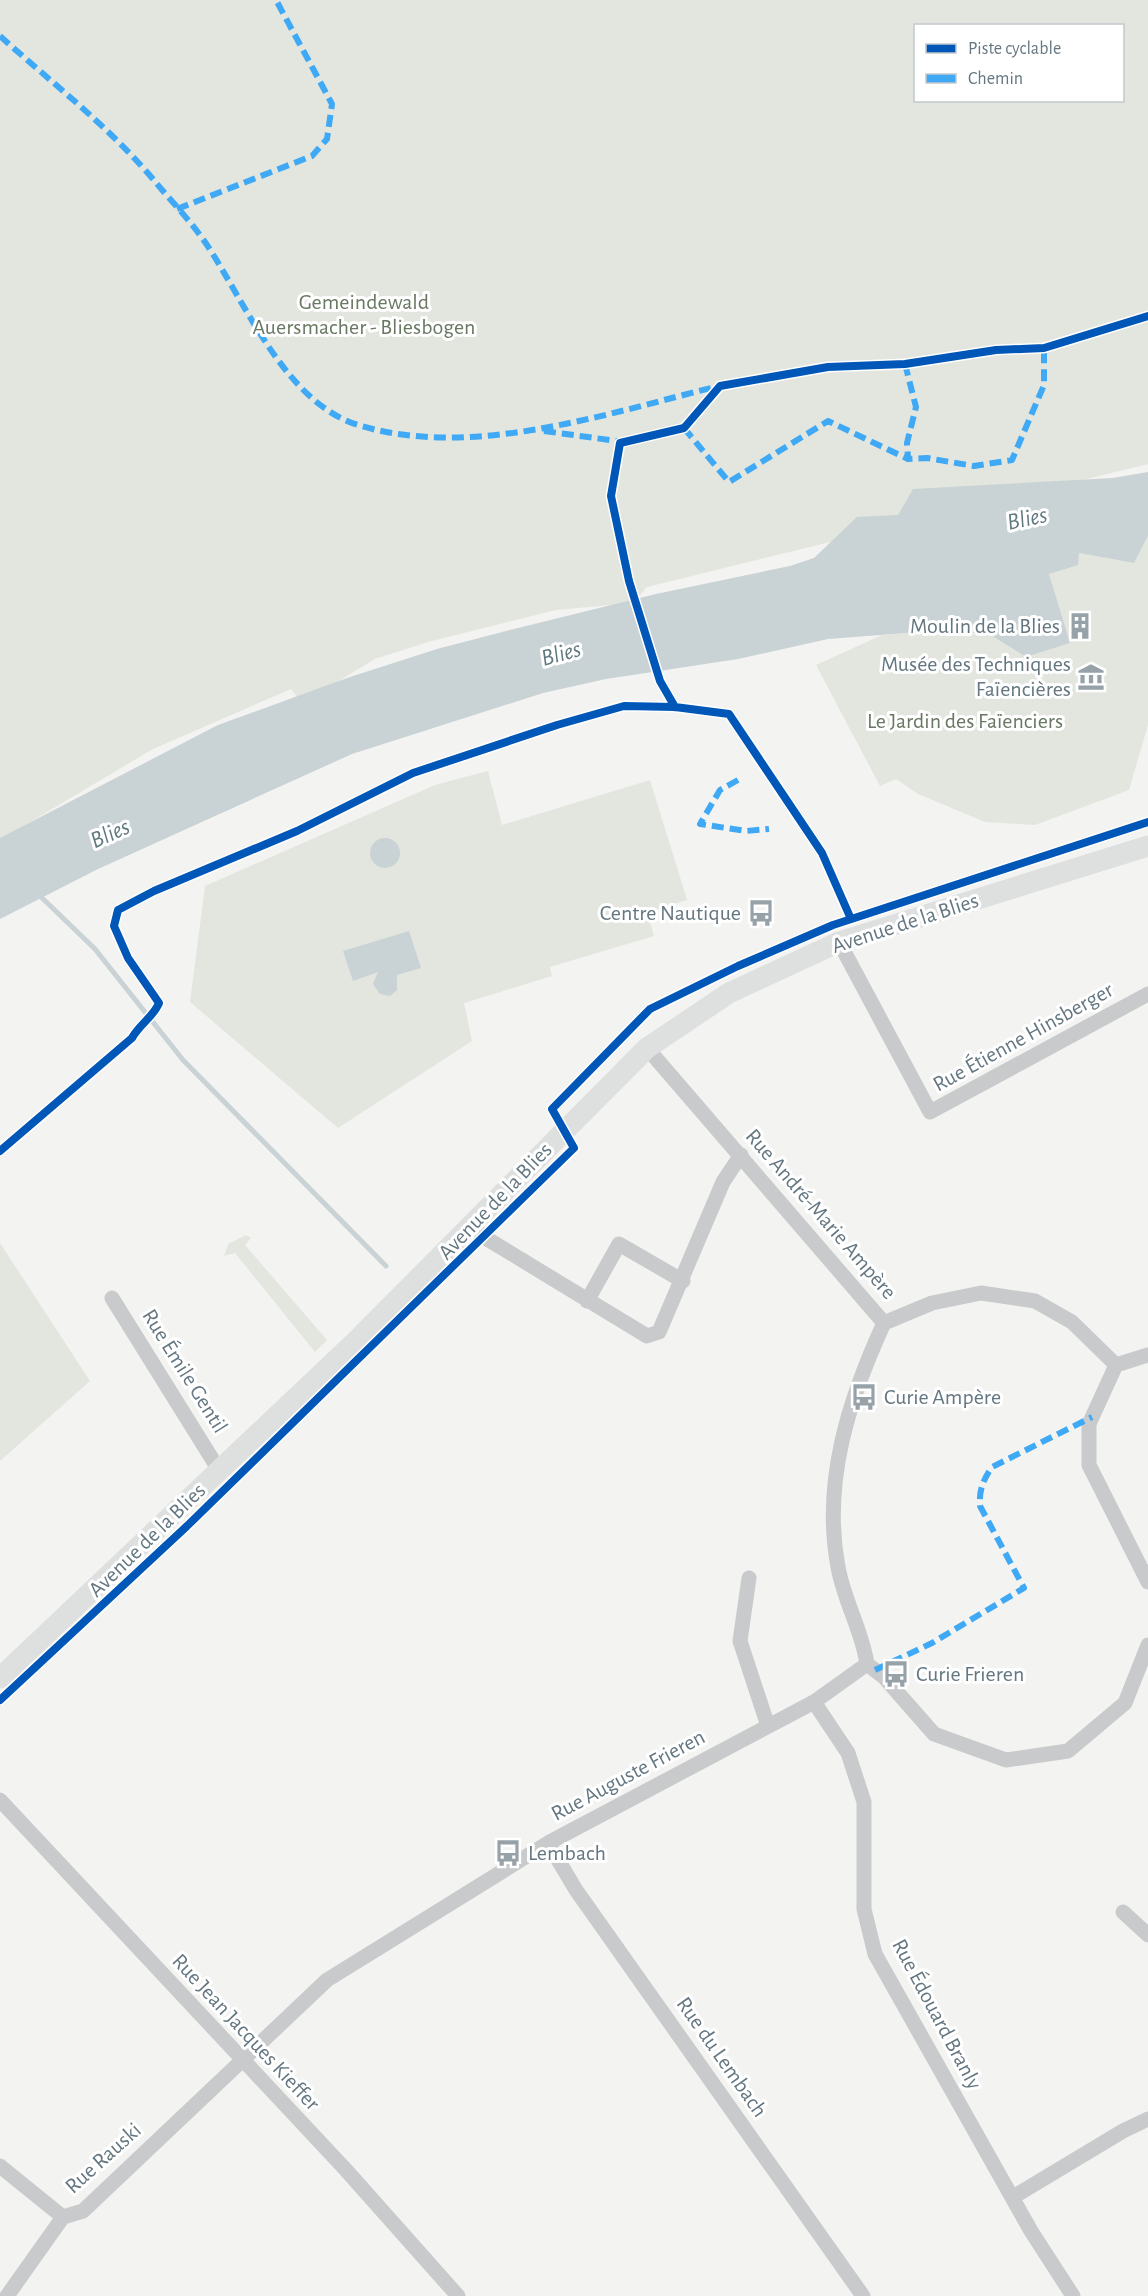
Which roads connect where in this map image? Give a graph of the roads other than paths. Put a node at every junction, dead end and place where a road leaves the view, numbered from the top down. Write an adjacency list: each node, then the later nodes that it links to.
1 (1148, 846): 2 (main road, Avenue de la Blies)
2 (839, 942): 3 (street, Rue Étienne Hinsberger); 4 (main road, Avenue de la Blies)
3 (1148, 994)
4 (647, 1048): 5 (street, Rue André-Marie Ampère); 6 (main road, Avenue de la Blies)
5 (741, 1155): 7 (street); 10 (street, Rue André-Marie Ampère)
6 (472, 1224): 9 (street); 13 (main road, Avenue de la Blies)
7 (683, 1281): 9 (street); 9 (street)
8 (112, 1298): 13 (street, Rue Émile Gentil)
9 (587, 1301)
10 (884, 1323): 12 (street, Rue André-Marie Ampère); 17 (street)
11 (1148, 1355): 12 (street)
12 (1116, 1365): 15 (street)
13 (219, 1470): 18 (main road, Avenue de la Blies)
14 (749, 1578): 20 (street)
15 (1148, 1582)
16 (1148, 1645): 17 (street)
17 (867, 1664): 19 (street, Rue Auguste Frieren)
18 (0, 1678)
19 (814, 1702): 20 (street, Rue Auguste Frieren); 28 (street, Rue Édouard Branly)
20 (768, 1726): 22 (street, Rue Auguste Frieren)
21 (0, 1800): 25 (street, Rue Jean Jacques Kieffer)
22 (548, 1843): 25 (street, Rue Auguste Frieren); 32 (street, Rue du Lembach)
23 (1123, 1912): 24 (street)
24 (1148, 1935)
25 (241, 2060): 29 (street, Rue Rauski); 31 (street, Rue Jean Jacques Kieffer)
26 (1148, 2119): 28 (street)
27 (0, 2166): 29 (street)
28 (1013, 2197): 33 (street, Rue Édouard Branly)
29 (63, 2217): 30 (street, Rue Rauski)
30 (7, 2296)
31 (458, 2296)
32 (862, 2296)
33 (1072, 2296)

